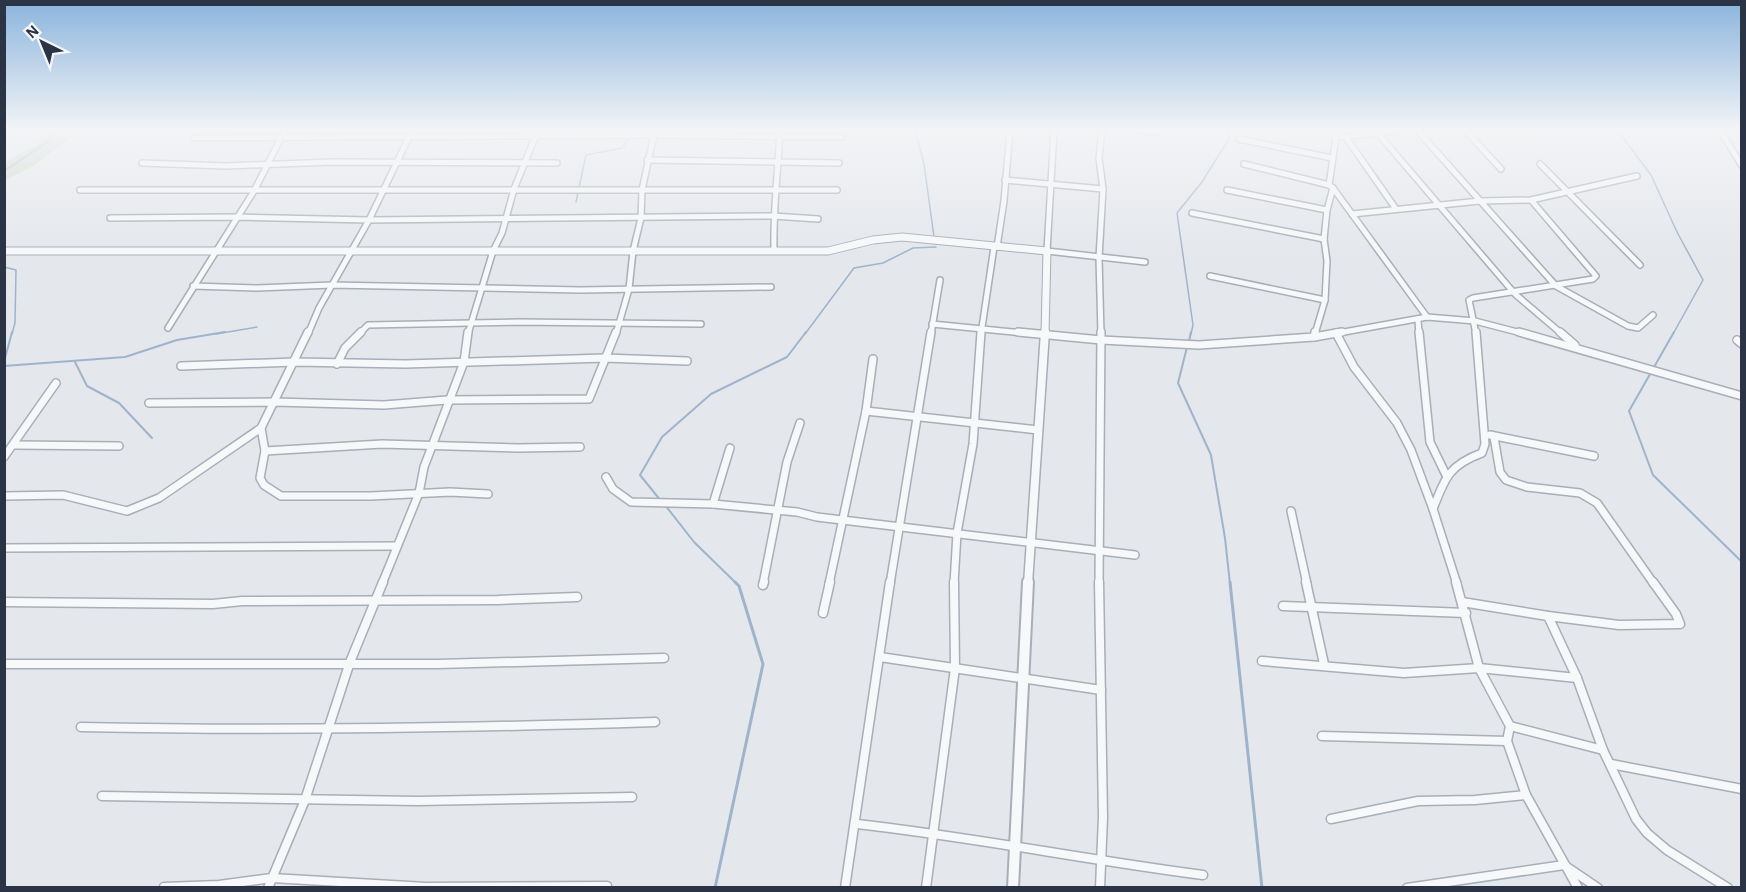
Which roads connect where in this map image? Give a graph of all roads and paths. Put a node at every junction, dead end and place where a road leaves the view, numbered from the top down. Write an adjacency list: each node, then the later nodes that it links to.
1 (264, 172): 27 (street)
2 (390, 172): 19 (street)
3 (521, 172): 20 (street)
4 (645, 172): 23 (street)
5 (778, 172): 24 (street)
6 (1006, 172): 16 (street)
7 (1052, 172): 17 (street)
8 (1101, 172): 21 (street)
9 (1273, 172): 18 (street)
10 (1332, 172): 18 (street)
11 (1370, 172): 32 (street)
12 (1410, 172): 31 (street)
13 (1454, 172): 30 (street)
14 (1547, 172): 28 (street)
15 (1636, 176): 28 (street)
16 (1005, 180): 17 (street); 44 (street)
17 (1051, 184): 21 (street); 50 (street)
18 (1331, 187): 33 (street); 35 (street)
19 (382, 189): 20 (street); 27 (street); 42 (street)
20 (514, 189): 23 (street); 39 (street)
21 (1103, 189): 52 (street)
22 (80, 190): 27 (street)
23 (642, 190): 24 (street); 40 (street)
24 (777, 190): 25 (street); 36 (street)
25 (837, 190)
26 (1227, 190): 33 (street)
27 (254, 191): 37 (street)
28 (1566, 191): 29 (street); 54 (street)
29 (1531, 200): 30 (street); 60 (street)
30 (1480, 201): 31 (street); 60 (street)
31 (1438, 204): 32 (street); 63 (street)
32 (1396, 209): 35 (street)
33 (1327, 210): 43 (street)
34 (1192, 213): 43 (street)
35 (1352, 214): 66 (street)
36 (773, 216): 40 (street); 41 (street); 46 (street)
37 (237, 217): 38 (street); 42 (street); 51 (street)
38 (110, 218)
39 (505, 218): 40 (street); 42 (street); 48 (street)
40 (641, 218): 49 (street)
41 (818, 219)
42 (369, 220): 45 (street)
43 (1324, 239): 64 (street)
44 (996, 247): 46 (street); 50 (street); 74 (street)
45 (351, 250): 48 (street); 51 (street); 57 (street)
46 (774, 250): 49 (street)
47 (4, 251): 51 (street)
48 (493, 251): 49 (street); 59 (street)
49 (633, 251): 62 (street)
50 (1047, 251): 52 (street); 76 (street)
51 (214, 252): 58 (street)
52 (1099, 258): 53 (street); 78 (street)
53 (1145, 262)
54 (1640, 265)
55 (1210, 276): 64 (street)
56 (940, 280): 72 (street)
57 (332, 285): 58 (street); 59 (street); 83 (street)
58 (193, 286): 73 (street)
59 (483, 286): 62 (street); 70 (street)
60 (1556, 286): 63 (street); 65 (street)
61 (771, 287): 62 (street)
62 (629, 289): 69 (street)
63 (1515, 294): 68 (street); 79 (street)
64 (1325, 300): 77 (street)
65 (1653, 315)
66 (1427, 317): 67 (street); 68 (street)
67 (1418, 320): 75 (street); 109 (street)
68 (1474, 321): 79 (street); 98 (street)
69 (620, 323): 70 (street); 71 (street); 80 (street)
70 (469, 324): 84 (street); 85 (street)
71 (701, 324)
72 (932, 324): 74 (street); 93 (street)
73 (168, 328)
74 (981, 328): 76 (street); 95 (street)
75 (1336, 333): 77 (street); 114 (street)
76 (1045, 335): 78 (street); 97 (street)
77 (1314, 337): 78 (street)
78 (1101, 340): 123 (street)
79 (1577, 347): 88 (street)
80 (605, 358): 82 (street); 84 (street); 89 (street)
81 (873, 359): 92 (street)
82 (687, 361)
83 (295, 362): 85 (street); 86 (street); 90 (street)
84 (464, 362): 85 (street); 89 (street)
85 (337, 364)
86 (181, 366)
87 (56, 383): 100 (street)
88 (1742, 396)
89 (447, 400): 90 (street); 101 (street)
90 (275, 402): 91 (street); 96 (street)
91 (149, 403)
92 (866, 411): 93 (street); 117 (street)
93 (918, 415): 95 (street); 118 (street)
94 (800, 423): 115 (street)
95 (975, 423): 97 (street); 119 (street)
96 (261, 428): 105 (street); 112 (street)
97 (1038, 430): 120 (street)
98 (1484, 434): 99 (street); 109 (street)
99 (1494, 437): 106 (street); 134 (street)
100 (14, 445): 102 (street); 107 (street)
101 (432, 445): 103 (street); 105 (street); 110 (street)
102 (119, 446)
103 (580, 447)
104 (730, 448): 113 (street)
105 (265, 451): 110 (street)
106 (1594, 456)
107 (4, 457)
108 (606, 477): 113 (street)
109 (1447, 477): 114 (street)
110 (419, 493): 111 (street); 121 (street)
111 (488, 494)
112 (4, 496)
113 (713, 504): 115 (street)
114 (1433, 509): 129 (street)
115 (777, 510): 117 (street); 125 (street)
116 (1291, 511): 131 (street)
117 (842, 520): 118 (street); 132 (street)
118 (900, 526): 119 (street); 135 (street)
119 (957, 533): 120 (street); 141 (street)
120 (1030, 541): 123 (street); 143 (street)
121 (397, 546): 122 (street); 127 (street)
122 (4, 548)
123 (1101, 552): 124 (street); 145 (street)
124 (1135, 555)
125 (763, 585)
126 (577, 597): 127 (street)
127 (375, 598): 128 (street); 138 (street)
128 (4, 602)
129 (1462, 602): 133 (street); 134 (street)
130 (1283, 606): 131 (street)
131 (1313, 607): 133 (street); 140 (street)
132 (823, 613)
133 (1466, 614): 142 (street)
134 (1548, 616): 144 (street)
135 (879, 657): 141 (street); 160 (street)
136 (664, 658): 138 (street)
137 (1262, 660): 140 (street)
138 (350, 662): 139 (street); 149 (street)
139 (4, 664)
140 (1324, 664): 142 (street)
141 (955, 668): 143 (street); 161 (street)
142 (1479, 668): 144 (street); 147 (street)
143 (1023, 677): 145 (street); 162 (street)
144 (1577, 678): 152 (street)
145 (1101, 690): 163 (street)
146 (655, 722): 149 (street)
147 (1510, 726): 151 (street); 152 (street)
148 (81, 728): 149 (street)
149 (328, 729): 158 (street)
150 (1322, 736): 151 (street)
151 (1507, 741): 155 (street)
152 (1603, 750): 153 (street)
153 (1611, 764): 154 (street); 177 (street)
154 (1742, 789)
155 (1526, 795): 159 (street); 164 (street)
156 (102, 796): 158 (street)
157 (632, 797): 158 (street)
158 (305, 800): 166 (street)
159 (1331, 819)
160 (857, 824): 161 (street); 170 (street)
161 (935, 833): 162 (street); 171 (street)
162 (1014, 848): 163 (street); 172 (street)
163 (1102, 862): 165 (street); 173 (street)
164 (1564, 865): 174 (street); 175 (street); 176 (street)
165 (1203, 875)
166 (272, 878): 167 (street); 168 (street); 169 (street)
167 (608, 886)
168 (164, 887)
169 (268, 888)
170 (845, 888)
171 (926, 888)
172 (1012, 888)
173 (1100, 888)
174 (1407, 888)
175 (1578, 888)
176 (1598, 888)
177 (1728, 888)

